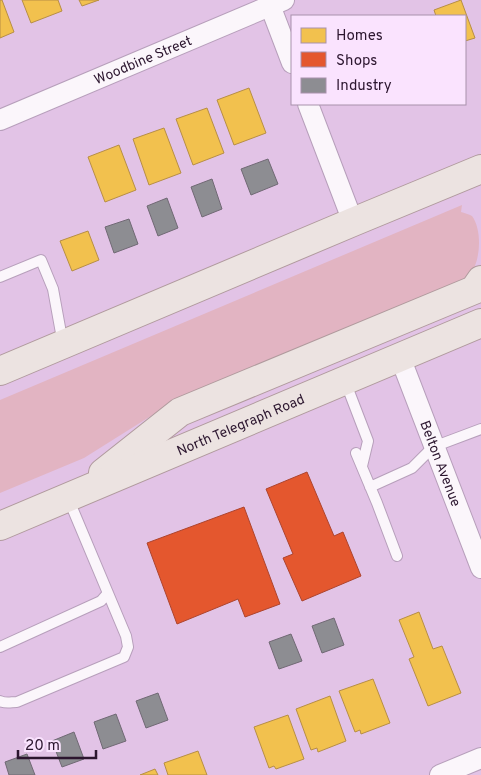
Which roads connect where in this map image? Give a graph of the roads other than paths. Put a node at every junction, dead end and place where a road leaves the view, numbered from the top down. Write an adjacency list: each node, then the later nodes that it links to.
1 (274, 2): 2 (street); 4 (street, Woodbine Street)
2 (291, 60)
3 (308, 105): 6 (street)
4 (0, 120)
5 (478, 176): 6 (main road)
6 (353, 222): 10 (main road)
7 (0, 277): 10 (lane)
8 (481, 280): 19 (main road)
9 (481, 323): 11 (main road, North Telegraph Road)
10 (63, 344): 12 (main road)
11 (400, 357): 13 (main road, North Telegraph Road); 15 (street, Belton Avenue)
12 (0, 371)
13 (345, 380): 17 (lane); 19 (main road, North Telegraph Road)
14 (481, 428): 15 (lane)
15 (433, 447): 18 (lane); 22 (street, Belton Avenue)
16 (356, 453): 17 (lane)
17 (362, 466): 18 (lane)
18 (370, 487): 21 (lane)
19 (72, 496): 20 (main road, North Telegraph Road); 23 (lane)
20 (0, 526)
21 (397, 556)
22 (481, 568)
23 (108, 593): 24 (lane); 25 (lane)
24 (0, 647)
25 (0, 702)
26 (481, 758): 27 (street)
27 (440, 775)

